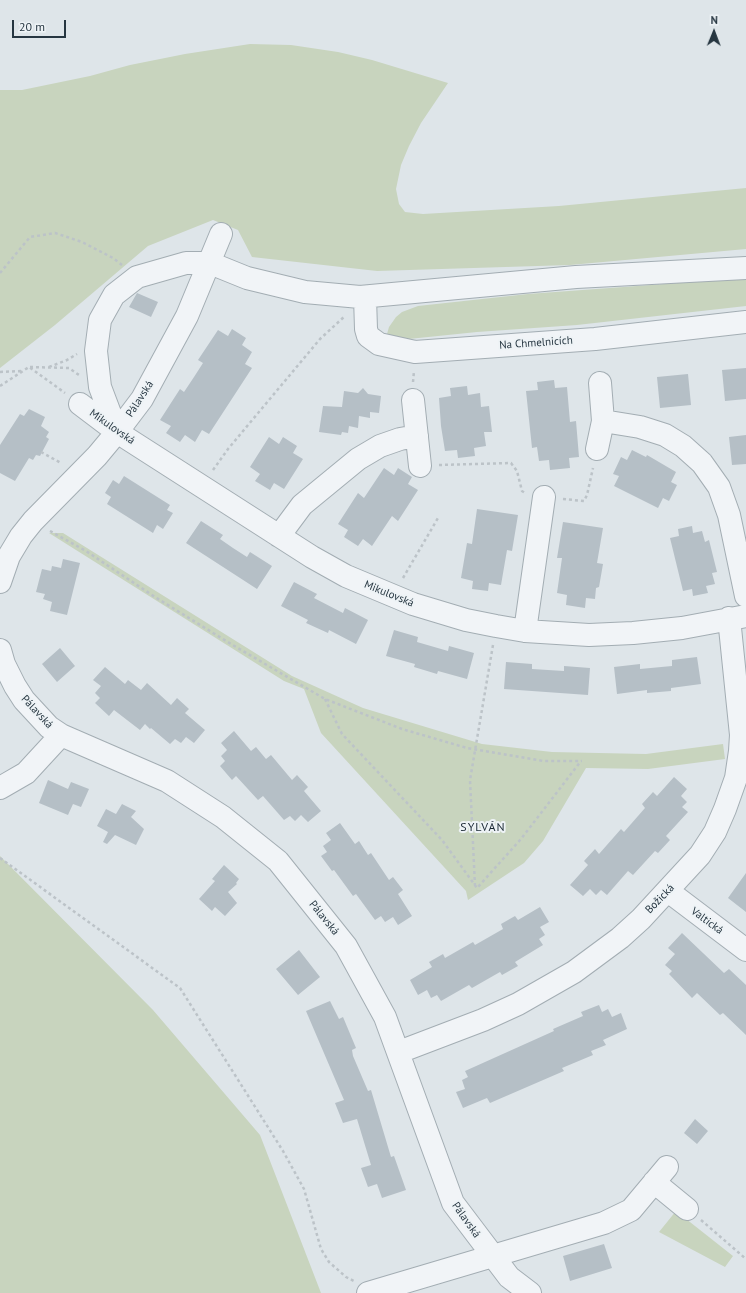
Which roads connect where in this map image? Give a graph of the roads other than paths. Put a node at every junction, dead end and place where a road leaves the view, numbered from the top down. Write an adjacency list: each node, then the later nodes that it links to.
1 (222, 234): 2 (street, Pálavská)
2 (210, 263): 4 (street); 10 (street, Pálavská); 10 (street)
3 (742, 266): 4 (street)
4 (365, 296): 5 (street, Na Chmelnicích)
5 (746, 322)
6 (600, 383): 9 (street)
7 (413, 400): 11 (street)
8 (80, 404): 10 (street, Mikulovská)
9 (604, 421): 12 (street); 17 (street)
10 (117, 432): 15 (street, Mikulovská); 16 (street, Pálavská)
11 (417, 436): 13 (street); 15 (street)
12 (597, 449)
13 (420, 466)
14 (544, 497): 19 (street)
15 (279, 536): 19 (street, Mikulovská)
16 (0, 582)
17 (746, 596)
18 (738, 617): 19 (street, Mikulovská); 23 (street, Božická)
19 (525, 631)
20 (0, 650): 21 (street, Pálavská)
21 (61, 735): 22 (street); 25 (street, Pálavská)
22 (0, 788)
23 (668, 891): 24 (street, Valtická); 25 (street, Božická)
24 (746, 950)
25 (399, 1052): 27 (street, Pálavská)
26 (687, 1209): 27 (street)
27 (491, 1256): 28 (street); 29 (street, Pálavská)
28 (371, 1292)
29 (530, 1293)

